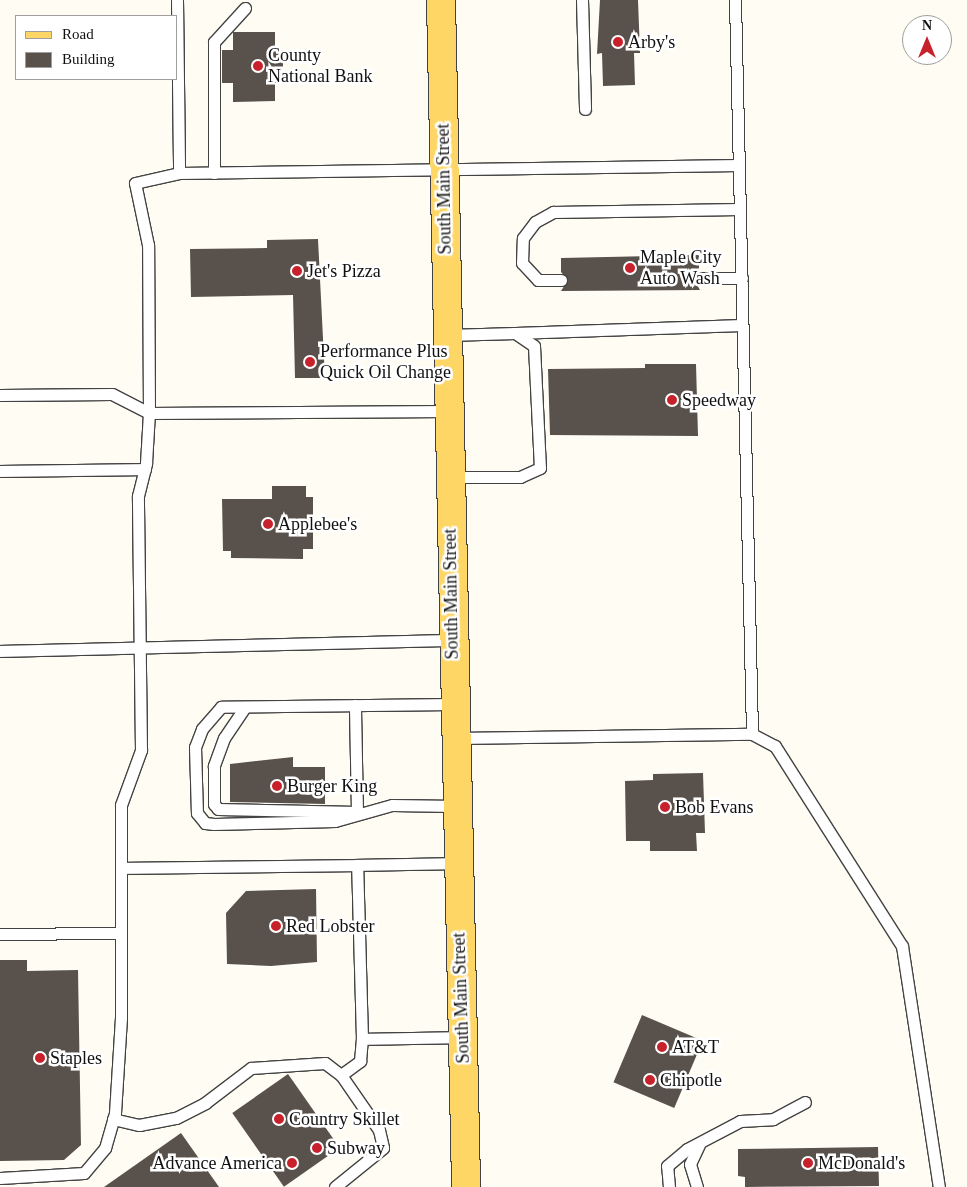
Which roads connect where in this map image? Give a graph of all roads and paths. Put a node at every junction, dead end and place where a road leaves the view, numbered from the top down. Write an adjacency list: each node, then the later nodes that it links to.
1 (177, 0): 6 (lane)
2 (441, 0): 10 (main road, South Main Street)
3 (582, 0): 8 (lane)
4 (735, 0): 9 (lane)
5 (245, 8): 12 (lane)
6 (177, 15)
7 (178, 80): 11 (lane)
8 (585, 109)
9 (739, 165): 10 (lane); 13 (lane)
10 (444, 170): 12 (lane); 19 (main road, South Main Street)
11 (179, 173): 12 (lane); 22 (lane)
12 (214, 173)
13 (740, 209): 15 (lane); 16 (lane)
14 (700, 278): 15 (lane)
15 (742, 278): 17 (lane)
16 (561, 280)
17 (742, 325): 18 (lane); 32 (lane)
18 (515, 333): 19 (lane); 25 (lane)
19 (446, 335): 21 (main road, South Main Street)
20 (0, 395): 22 (lane)
21 (448, 412): 22 (lane); 25 (main road, South Main Street)
22 (149, 413): 23 (lane)
23 (146, 470): 24 (lane); 27 (lane)
24 (0, 471)
25 (449, 476): 26 (main road, South Main Street)
26 (452, 640): 27 (lane); 29 (main road, South Main Street)
27 (140, 647): 28 (lane); 38 (lane)
28 (0, 651)
29 (453, 704): 30 (lane); 33 (main road, South Main Street)
30 (355, 706): 31 (lane); 35 (lane)
31 (245, 707): 35 (lane); 35 (lane)
32 (752, 734): 33 (lane); 52 (lane)
33 (454, 738): 34 (main road, South Main Street)
34 (456, 806): 35 (lane); 36 (main road, South Main Street)
35 (357, 812)
36 (457, 863): 37 (lane); 41 (main road, South Main Street)
37 (357, 865): 38 (lane); 42 (lane)
38 (122, 868): 39 (lane)
39 (120, 932): 40 (lane); 45 (lane)
40 (0, 934)
41 (462, 1037): 42 (lane); 49 (main road, South Main Street)
42 (362, 1039): 43 (lane)
43 (341, 1075): 45 (lane); 48 (lane)
44 (805, 1102): 46 (lane)
45 (113, 1120): 47 (lane)
46 (701, 1142): 50 (lane); 51 (lane)
47 (0, 1178)
48 (335, 1187)
49 (466, 1187)
50 (669, 1187)
51 (697, 1187)
52 (939, 1187)

